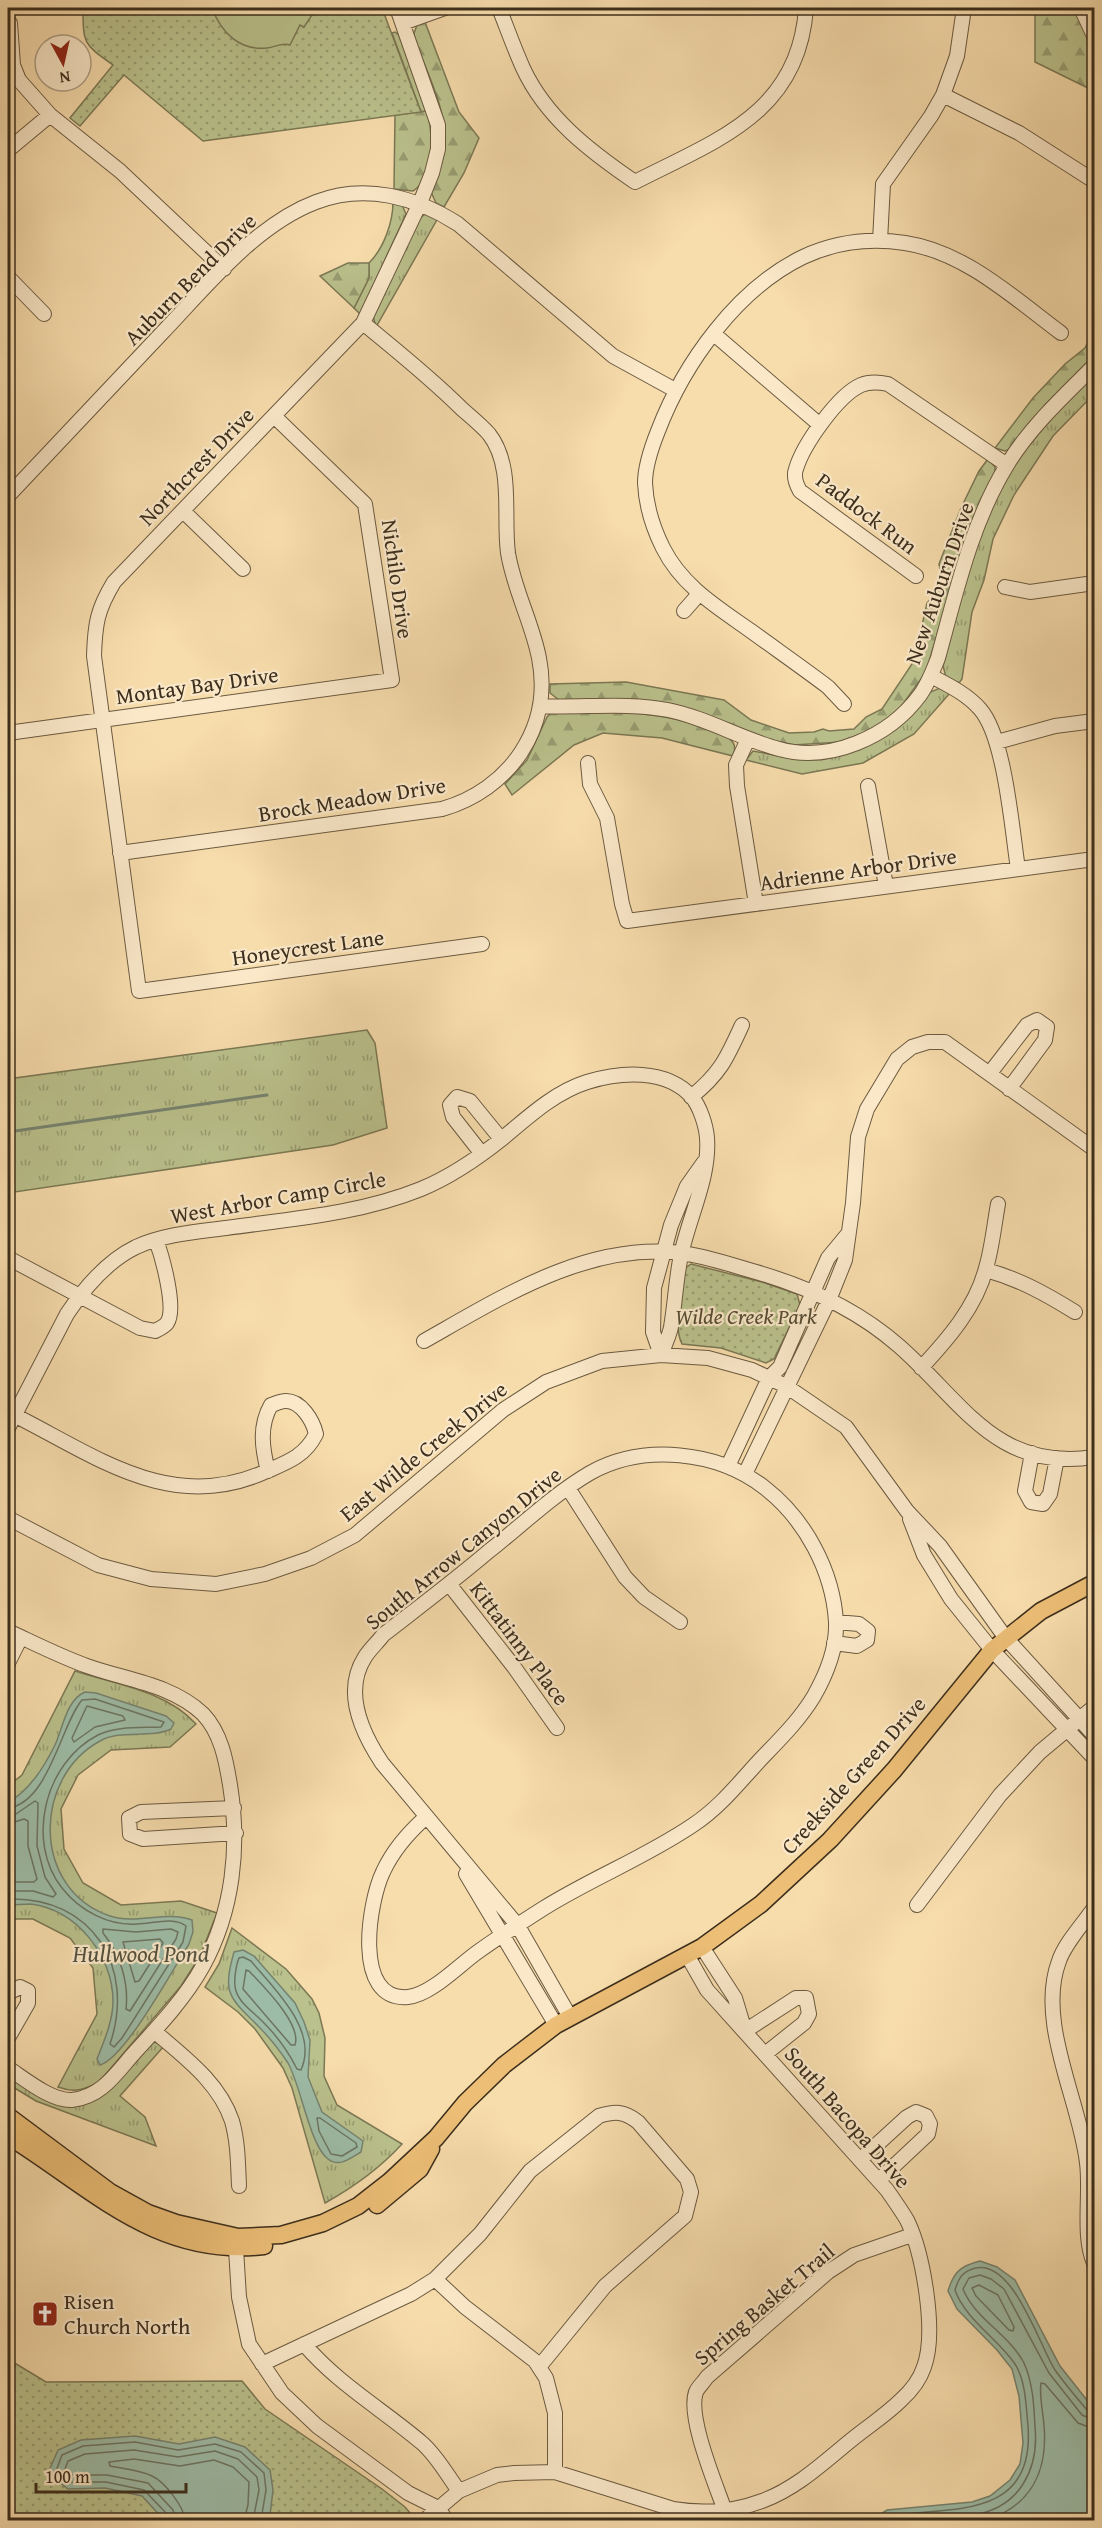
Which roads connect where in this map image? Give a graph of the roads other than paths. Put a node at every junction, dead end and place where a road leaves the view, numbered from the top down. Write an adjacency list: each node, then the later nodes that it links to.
1 (397, 8): 8 (street, Northcrest Drive)
2 (445, 8): 8 (street)
3 (500, 8): 4 (street)
4 (806, 8)
5 (964, 8): 10 (street)
6 (1081, 8): 9 (street)
7 (8, 23): 11 (street)
8 (403, 23): 14 (street, Northcrest Drive)
9 (1095, 36)
10 (943, 95): 13 (street); 15 (street)
11 (50, 115): 12 (street); 16 (street)
12 (8, 150)
13 (1095, 181)
14 (420, 203): 16 (street, Auburn Bend Drive); 19 (street, Northcrest Drive); 23 (street, Auburn Bend Drive)
15 (880, 241): 20 (street); 21 (street)
16 (224, 269): 27 (street, Auburn Bend Drive)
17 (8, 277): 18 (street)
18 (44, 314)
19 (363, 323): 24 (street, Northcrest Drive); 38 (street, Brock Meadow Drive)
20 (1061, 333)
21 (714, 334): 23 (street); 25 (street)
22 (1095, 366): 26 (street, New Auburn Drive)
23 (675, 390): 33 (street)
24 (274, 416): 28 (street, Northcrest Drive); 36 (street, Nichilo Drive)
25 (820, 425): 26 (street); 30 (street, Paddock Run)
26 (1007, 465): 35 (street, New Auburn Drive)
27 (8, 496)
28 (183, 511): 29 (street); 39 (street, Northcrest Drive)
29 (243, 569)
30 (916, 576)
31 (1095, 583): 32 (street)
32 (1005, 587)
33 (699, 594): 34 (street); 37 (street)
34 (684, 611)
35 (931, 676): 42 (street, New Auburn Drive); 43 (street)
36 (392, 680): 39 (street, Montay Bay Drive)
37 (844, 704)
38 (540, 706): 42 (street, New Auburn Drive); 46 (street, Brock Meadow Drive)
39 (101, 719): 41 (street, Montay Bay Drive); 46 (street, Northcrest Drive)
40 (1095, 721): 43 (street)
41 (8, 733)
42 (748, 739): 50 (street)
43 (997, 742): 48 (street)
44 (588, 763): 50 (street, Adrienne Arbor Drive)
45 (868, 786): 49 (street)
46 (120, 854): 52 (street, Northcrest Drive)
47 (1095, 859): 48 (street, Adrienne Arbor Drive)
48 (1018, 869): 49 (street, Adrienne Arbor Drive)
49 (886, 886): 50 (street, Adrienne Arbor Drive)
50 (756, 904)
51 (482, 944): 52 (street, Honeycrest Lane)
52 (139, 991)
53 (742, 1025): 56 (street)
54 (990, 1073): 55 (street); 55 (street); 62 (street)
55 (1009, 1089): 58 (street)
56 (692, 1097): 57 (street, West Arbor Camp Circle); 60 (street)
57 (501, 1139): 59 (street, West Arbor Camp Circle); 59 (street)
58 (1095, 1149)
59 (482, 1155): 63 (street, West Arbor Camp Circle)
60 (706, 1159): 64 (street); 65 (street)
61 (998, 1204): 67 (street)
62 (849, 1233): 68 (street); 70 (street)
63 (156, 1240): 69 (street, West Arbor Camp Circle); 69 (street)
64 (663, 1253): 65 (street); 72 (street); 73 (street)
65 (681, 1253): 68 (street); 73 (street)
66 (10, 1259): 69 (street)
67 (986, 1270): 71 (street); 74 (street)
68 (813, 1291): 70 (street); 75 (street)
69 (79, 1297): 77 (street, West Arbor Camp Circle)
70 (829, 1300): 74 (street); 76 (street)
71 (1075, 1312)
72 (424, 1341)
73 (661, 1355): 75 (street, East Wilde Creek Drive); 86 (street, East Wilde Creek Drive)
74 (921, 1368): 78 (street)
75 (770, 1378): 76 (street, East Wilde Creek Drive); 81 (street)
76 (786, 1386): 83 (street); 85 (street, East Wilde Creek Drive)
77 (10, 1419): 82 (street)
78 (1032, 1453): 80 (street); 80 (street)
79 (1095, 1457): 80 (street)
80 (1057, 1458)
81 (728, 1466): 83 (street, South Arrow Canyon Drive); 84 (street, South Arrow Canyon Drive)
82 (268, 1471): 82 (street)
83 (745, 1474): 90 (street, South Arrow Canyon Drive)
84 (568, 1488): 88 (street, South Arrow Canyon Drive); 89 (street)
85 (908, 1511): 92 (street); 94 (street)
86 (8, 1518)
87 (1095, 1583): 92 (main road, Creekside Green Drive)
88 (449, 1584): 98 (street, Kittatinny Place); 103 (street, South Arrow Canyon Drive)
89 (680, 1622)
90 (836, 1622): 93 (street, South Arrow Canyon Drive); 93 (street)
91 (14, 1634): 95 (street); 102 (street)
92 (1005, 1637): 94 (main road, Creekside Green Drive); 97 (street)
93 (834, 1643): 108 (street, South Arrow Canyon Drive)
94 (992, 1650): 99 (street); 110 (main road, Creekside Green Drive)
95 (8, 1663)
96 (1095, 1707): 97 (street)
97 (1080, 1718): 99 (street); 100 (street)
98 (557, 1728)
99 (1067, 1728): 101 (street); 106 (street)
100 (1095, 1735)
101 (1095, 1758)
102 (234, 1808): 104 (street); 104 (street)
103 (426, 1817): 105 (street, South Arrow Canyon Drive); 109 (street, South Arrow Canyon Drive)
104 (236, 1833): 114 (street)
105 (446, 1841): 108 (street, South Arrow Canyon Drive); 109 (street, South Arrow Canyon Drive)
106 (917, 1905)
107 (1095, 1908): 121 (street)
108 (518, 1926): 109 (street, South Arrow Canyon Drive); 113 (street, South Arrow Canyon Drive)
109 (503, 1936): 113 (street, South Arrow Canyon Drive)
110 (702, 1947): 111 (main road, Creekside Green Drive); 115 (street, South Bacopa Drive)
111 (687, 1955): 113 (main road, Creekside Green Drive); 115 (street, South Bacopa Drive)
112 (8, 1993): 116 (street)
113 (563, 2021): 126 (main road, Creekside Green Drive)
114 (154, 2031): 118 (street); 124 (street)
115 (745, 2031): 117 (street, South Bacopa Drive); 117 (street)
116 (8, 2038)
117 (765, 2054): 122 (street, South Bacopa Drive)
118 (8, 2068)
119 (8, 2116): 126 (main road, Creekside Green Drive)
120 (8, 2136): 126 (main road, Creekside Green Drive)
121 (1088, 2137): 127 (street)
122 (860, 2160): 123 (street, South Bacopa Drive); 123 (street)
123 (879, 2180): 125 (street, South Bacopa Drive)
124 (239, 2186)
125 (912, 2235): 134 (street, South Bacopa Drive); 134 (street, Spring Basket Trail)
126 (237, 2243): 130 (street)
127 (1095, 2264)
128 (435, 2279): 129 (street); 131 (street); 131 (street)
129 (304, 2344): 130 (street); 133 (street)
130 (262, 2364): 135 (street)
131 (539, 2367): 132 (street)
132 (555, 2472): 133 (street); 134 (street, South Bacopa Drive)
133 (459, 2491): 135 (street)
134 (725, 2511)
135 (432, 2516): 136 (street)
136 (446, 2520)

